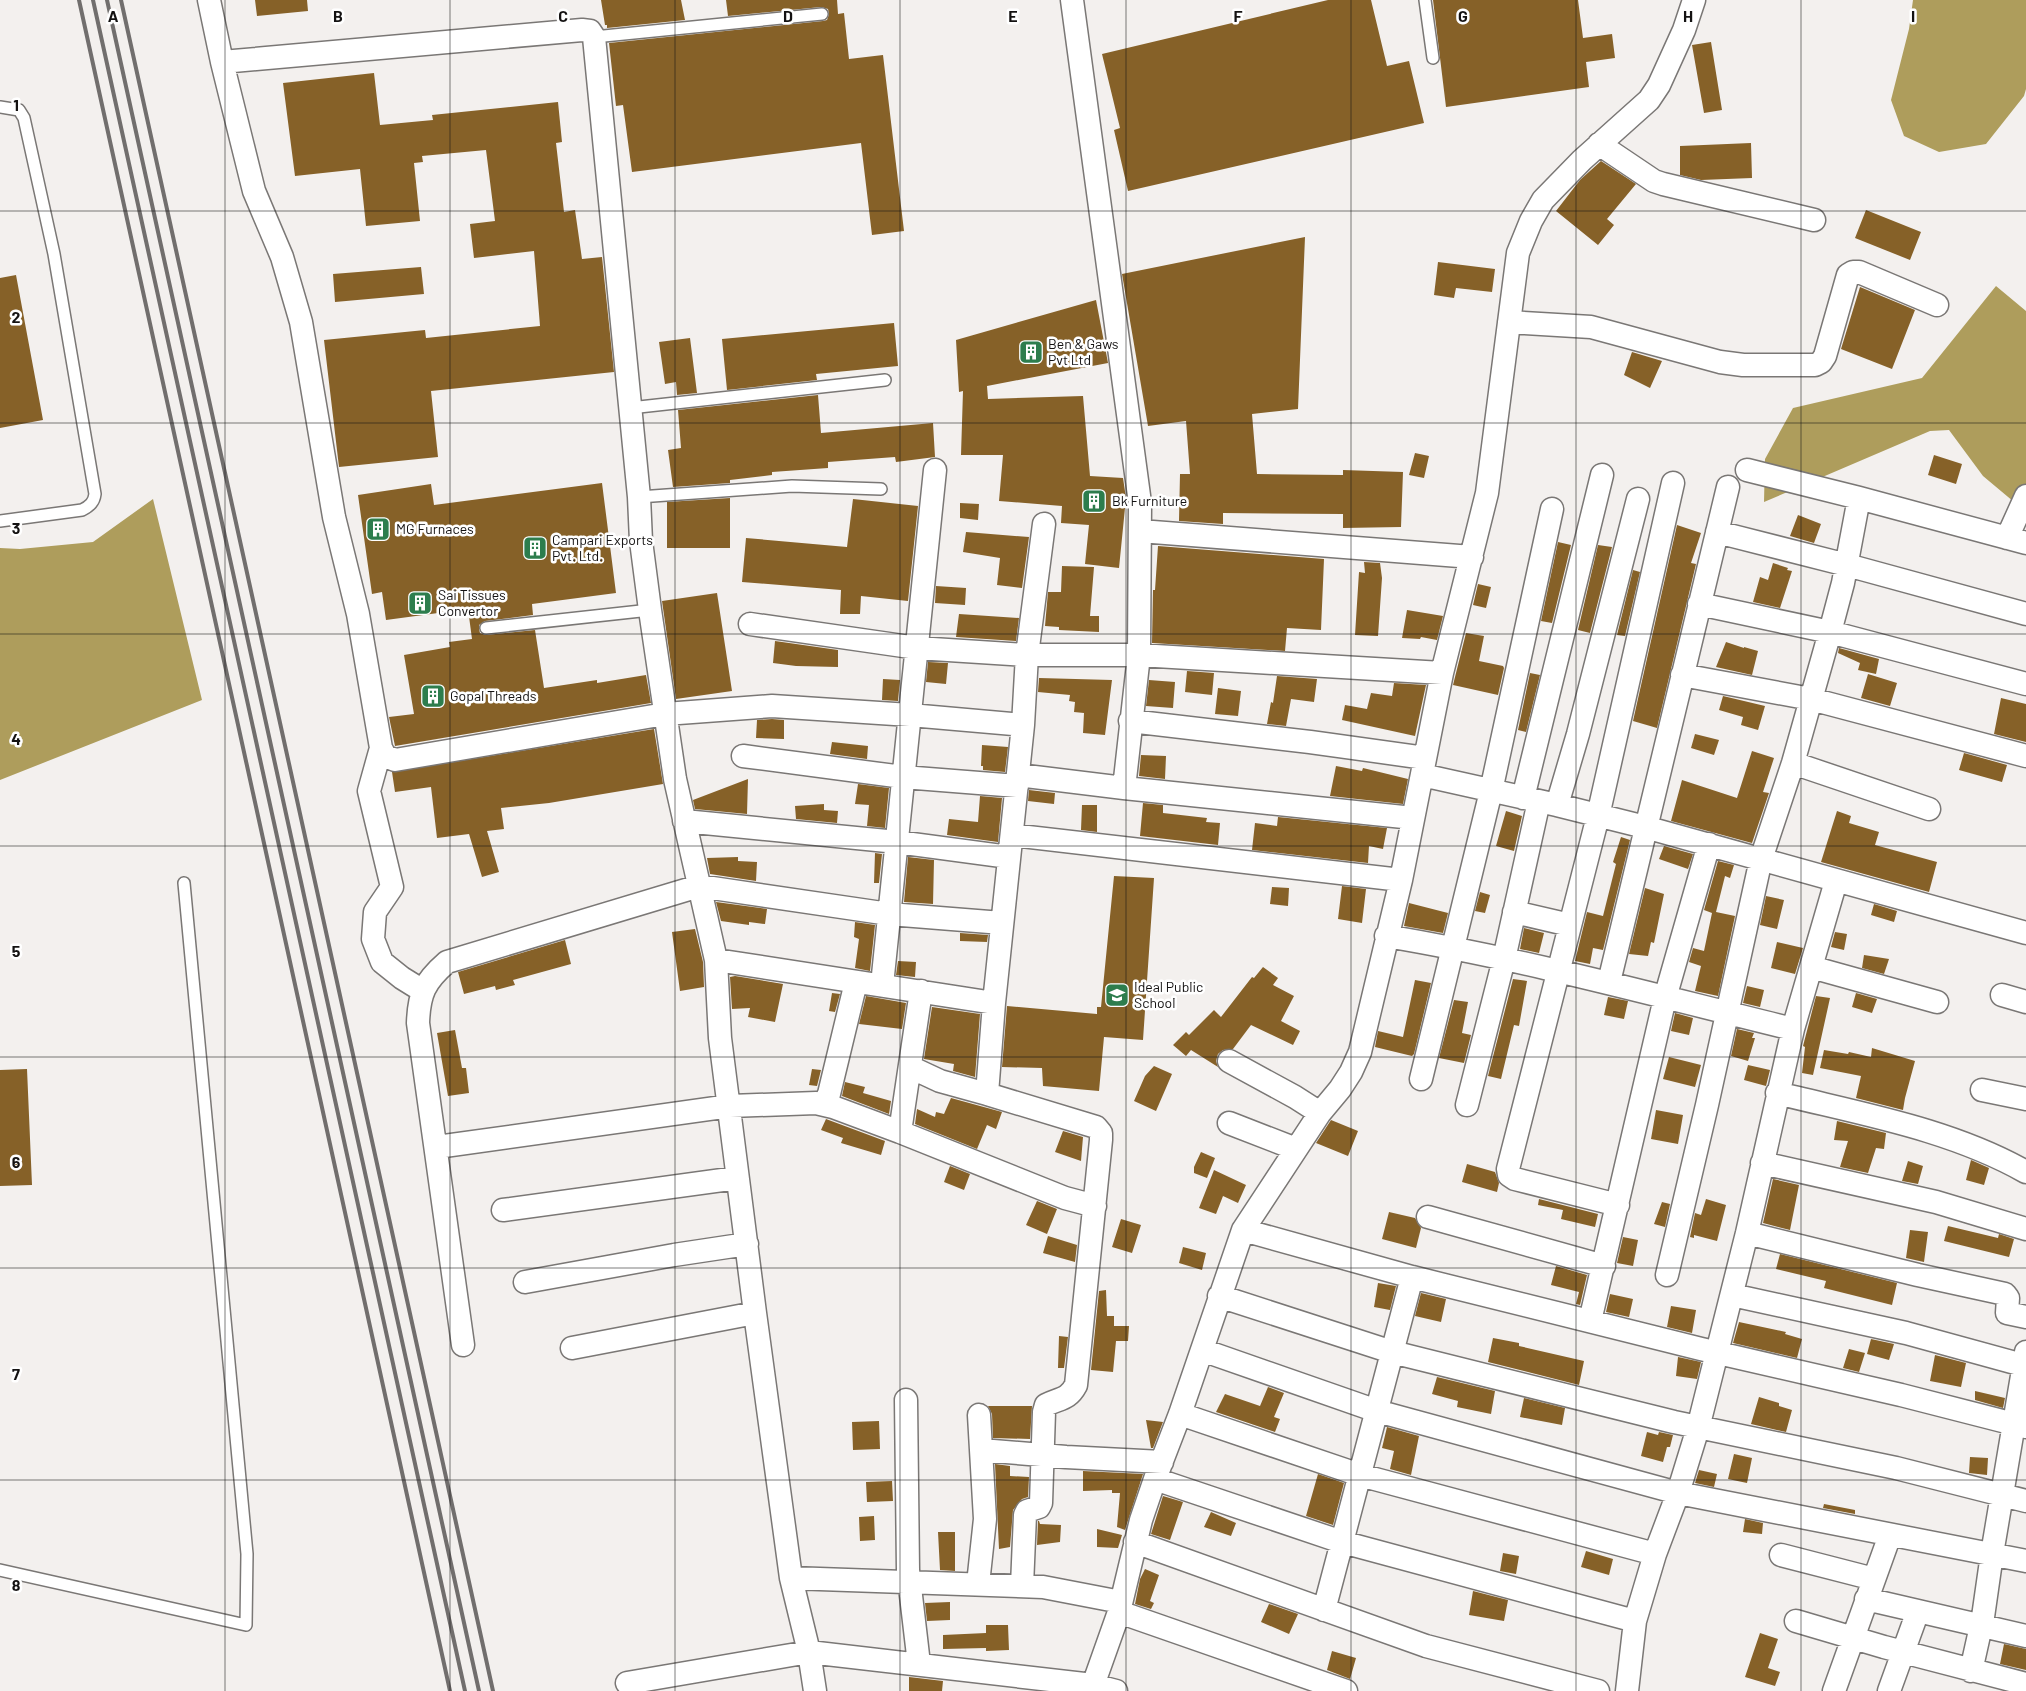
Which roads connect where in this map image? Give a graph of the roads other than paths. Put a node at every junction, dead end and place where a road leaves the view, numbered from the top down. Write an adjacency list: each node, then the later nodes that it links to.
1 (209, 0): 8 (street)
2 (1072, 0): 29 (street)
3 (1425, 0): 7 (lane)
4 (1694, 0): 10 (street)
5 (822, 14): 6 (lane)
6 (594, 37): 8 (street); 15 (street)
7 (1434, 58)
8 (222, 62): 51 (street)
9 (0, 107): 27 (lane)
10 (1599, 144): 11 (street); 13 (street)
11 (1814, 220)
12 (1937, 305): 13 (street)
13 (1509, 322): 32 (street)
14 (885, 380): 15 (lane)
15 (630, 408): 23 (street)
16 (936, 470): 40 (street)
17 (1747, 470): 24 (street)
18 (1602, 474): 60 (street)
19 (1673, 483): 62 (street)
20 (1728, 487): 30 (street)
21 (881, 489): 23 (lane)
22 (2026, 496): 31 (street)
23 (639, 498): 35 (street)
24 (1859, 498): 31 (street); 33 (street)
25 (1638, 499): 60 (street)
26 (1552, 509): 59 (street)
27 (0, 522)
28 (1044, 524): 41 (street)
29 (1140, 531): 32 (street); 42 (street)
30 (1717, 532): 33 (street); 34 (street)
31 (2016, 540)
32 (1472, 557): 43 (street)
33 (1847, 565): 36 (street); 39 (street)
34 (1699, 604): 39 (street); 44 (street)
35 (650, 610): 38 (lane); 47 (street)
36 (2026, 614)
37 (750, 624): 40 (street)
38 (486, 628)
39 (1830, 632): 45 (street); 46 (street)
40 (917, 648): 41 (street); 48 (street)
41 (1027, 655): 42 (street); 50 (street)
42 (1139, 655): 43 (street); 49 (street)
43 (1442, 673): 55 (street)
44 (1682, 675): 46 (street); 65 (street)
45 (2026, 684)
46 (1811, 699): 53 (street); 54 (street)
47 (665, 714): 48 (street); 51 (street); 64 (street)
48 (910, 715): 50 (street); 56 (street)
49 (1130, 721): 55 (street); 58 (street)
50 (1023, 726): 57 (street)
51 (381, 748): 88 (street)
52 (743, 756): 56 (street)
53 (2026, 756)
54 (1793, 763): 61 (street); 69 (street)
55 (1424, 767): 59 (street); 63 (street)
56 (903, 777): 57 (street); 66 (street)
57 (1017, 781): 58 (street); 68 (street)
58 (1124, 788): 63 (street)
59 (1491, 791): 60 (street); 80 (street)
60 (1540, 801): 62 (street); 74 (street)
61 (1929, 809)
62 (1598, 816): 65 (street); 77 (street)
63 (1413, 818): 70 (street)
64 (684, 821): 66 (street); 73 (street)
65 (1645, 827): 67 (street); 86 (street)
66 (897, 842): 68 (street); 75 (street)
67 (1709, 844): 69 (street); 91 (street)
68 (1010, 846): 70 (street); 76 (street)
69 (1762, 860): 71 (street); 95 (street)
70 (1400, 880): 79 (street)
71 (1836, 881): 78 (street); 83 (street)
72 (184, 883): 158 (lane)
73 (699, 886): 75 (street); 82 (street); 88 (street)
74 (1514, 912): 77 (street); 81 (street)
75 (889, 914): 76 (street); 87 (street)
76 (1002, 923): 92 (street)
77 (1570, 925): 84 (street)
78 (2026, 934)
79 (1386, 936): 80 (street); 107 (street)
80 (1453, 947): 81 (street); 99 (street)
81 (1504, 959): 84 (street); 105 (street)
82 (716, 960): 85 (street); 106 (street)
83 (1811, 967): 93 (street); 96 (street)
84 (1559, 972): 86 (street); 115 (street)
85 (856, 982): 87 (street); 104 (street)
86 (1609, 982): 91 (street)
87 (882, 985): 89 (street)
88 (423, 991): 110 (street)
89 (921, 991): 92 (street); 98 (street)
90 (2002, 995): 94 (street)
91 (1665, 998): 95 (street); 115 (street)
92 (994, 1002): 102 (street)
93 (1937, 1002)
94 (2026, 1002)
95 (1727, 1013): 96 (street); 124 (street)
96 (1793, 1029): 101 (street)
97 (1229, 1061): 107 (street)
98 (910, 1067): 102 (street); 109 (street)
99 (1421, 1079)
100 (1982, 1090): 103 (street)
101 (1777, 1093): 112 (street); 113 (street)
102 (987, 1094): 116 (street)
103 (2026, 1100)
104 (824, 1104): 106 (street); 109 (street)
105 (1468, 1105)
106 (730, 1106): 110 (street); 114 (street)
107 (1320, 1113): 111 (street)
108 (1229, 1123): 111 (street)
109 (900, 1132): 116 (street)
110 (436, 1147): 132 (street)
111 (1296, 1148): 120 (street)
112 (1762, 1163): 119 (street); 121 (street)
113 (2026, 1172)
114 (737, 1178): 117 (street); 122 (street)
115 (1618, 1205): 123 (street)
116 (1095, 1206): 145 (street)
117 (504, 1210)
118 (1428, 1217): 123 (street)
119 (2026, 1229)
120 (1243, 1230): 125 (street); 128 (street)
121 (1747, 1233): 127 (street); 130 (street)
122 (747, 1244): 126 (street); 129 (street)
123 (1604, 1266): 131 (street)
124 (1667, 1275)
125 (1412, 1277): 131 (street); 135 (street)
126 (525, 1282)
127 (1732, 1295): 136 (street); 137 (street)
128 (1219, 1296): 134 (street); 135 (street)
129 (755, 1313): 133 (street); 159 (street)
130 (2026, 1317)
131 (1590, 1321): 136 (street)
132 (463, 1345)
133 (572, 1348)
134 (1202, 1350): 139 (street); 140 (street)
135 (1392, 1352): 139 (street); 143 (street)
136 (1717, 1353): 142 (street); 143 (street)
137 (2025, 1361): 142 (street)
138 (906, 1400): 160 (street)
139 (1377, 1411): 147 (street); 148 (street)
140 (1180, 1414): 146 (street); 147 (street)
141 (979, 1415): 144 (street)
142 (2020, 1425): 149 (street)
143 (1698, 1428): 148 (street); 149 (street)
144 (981, 1450): 145 (street); 161 (street)
145 (1042, 1455): 146 (street); 162 (street)
146 (1158, 1470): 152 (street); 153 (street)
147 (1360, 1475): 153 (street); 154 (street)
148 (1678, 1493): 151 (street); 154 (street)
149 (2002, 1495): 150 (street); 155 (street)
150 (2026, 1501)
151 (1890, 1535): 155 (street); 163 (street)
152 (1135, 1542): 164 (street); 165 (street)
153 (1342, 1542): 165 (street); 167 (street)
154 (1655, 1554): 167 (street)
155 (1992, 1554): 157 (street); 169 (street)
156 (1781, 1555): 163 (street)
157 (2026, 1561)
158 (0, 1570)
159 (791, 1578): 160 (street); 172 (street)
160 (910, 1583): 161 (street); 174 (street)
161 (978, 1584): 162 (street)
162 (1022, 1586): 164 (street)
163 (1870, 1589): 166 (street); 171 (street)
164 (1120, 1607): 178 (street); 181 (street)
165 (1324, 1610): 182 (street)
166 (1918, 1611): 169 (street); 173 (street)
167 (1635, 1621): 183 (street)
168 (1796, 1621): 171 (street)
169 (1981, 1625): 170 (street); 175 (street)
170 (2026, 1636)
171 (1852, 1637): 173 (street); 184 (street)
172 (809, 1652): 174 (street); 176 (street); 179 (street)
173 (1903, 1652): 175 (street); 185 (street)
174 (919, 1664): 178 (street)
175 (1971, 1671): 177 (street)
176 (627, 1683)
177 (2026, 1684)
178 (1092, 1688): 180 (street)
179 (815, 1691)
180 (1116, 1691)
181 (1346, 1691)
182 (1598, 1691)
183 (1627, 1691)
184 (1834, 1691)
185 (1889, 1691)

